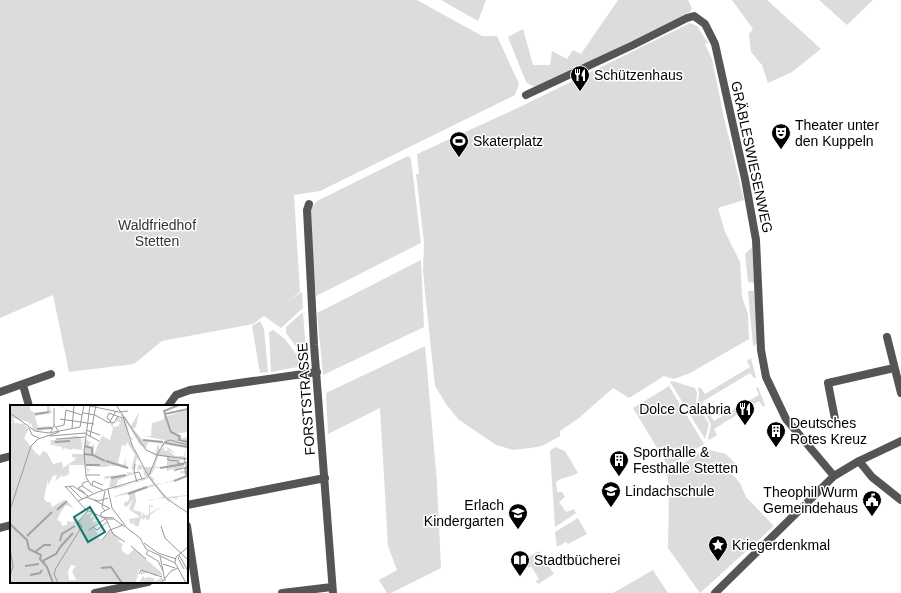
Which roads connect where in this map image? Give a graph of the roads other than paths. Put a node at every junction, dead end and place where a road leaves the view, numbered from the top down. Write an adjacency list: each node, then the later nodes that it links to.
1 (526, 95): 17 (street, GRÄBLESWIESENWEG)
2 (309, 204): 5 (street, FORSTSTRASSE)
3 (887, 337): 4 (street)
4 (894, 368): 9 (street); 12 (street)
5 (317, 372): 11 (street); 18 (street, FORSTSTRASSE)
6 (51, 374): 7 (street)
7 (23, 385): 8 (street); 10 (street)
8 (0, 392)
9 (901, 393)
10 (30, 405)
11 (169, 405)
12 (835, 419)
13 (901, 441): 16 (street)
14 (10, 456): 15 (street)
15 (0, 459)
16 (859, 461): 17 (street); 19 (street)
17 (834, 476): 30 (street)
18 (325, 478): 20 (street); 26 (street, FORSTSTRASSE)
19 (901, 500)
20 (188, 505)
21 (10, 525): 22 (street)
22 (0, 528)
23 (188, 542): 24 (street)
24 (190, 573): 28 (street)
25 (143, 583): 27 (street)
26 (333, 590): 29 (street)
27 (95, 593)
28 (197, 593)
29 (282, 593)
30 (715, 593)

